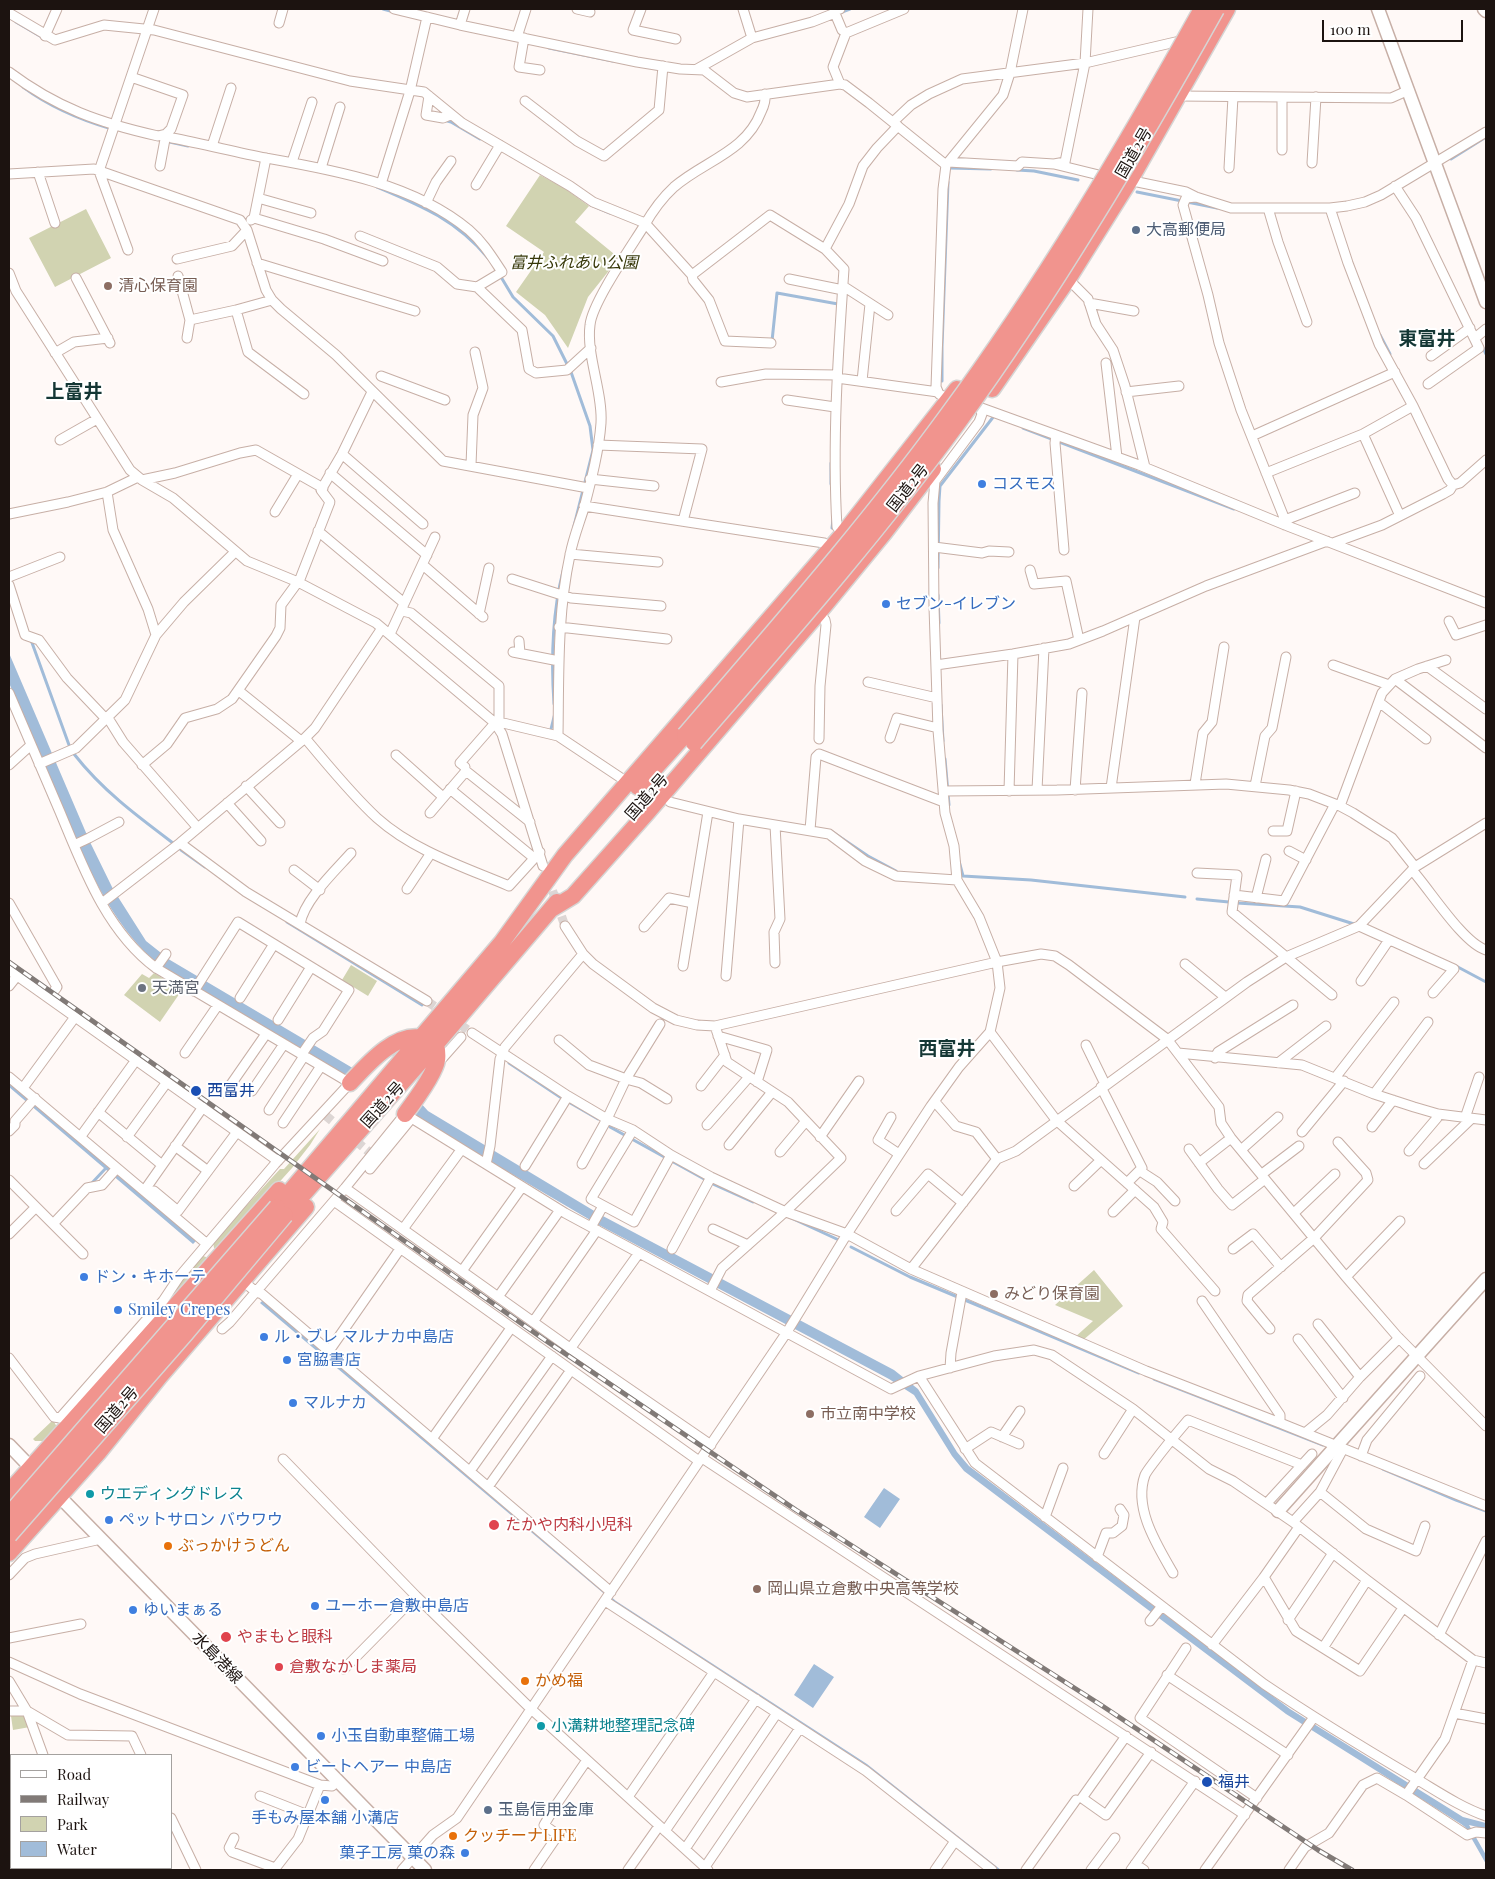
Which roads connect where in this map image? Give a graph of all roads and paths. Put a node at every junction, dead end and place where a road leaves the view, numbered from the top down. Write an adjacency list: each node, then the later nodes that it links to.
1 (57, 9): 26 (street)
2 (154, 9): 23 (street)
3 (283, 9): 21 (street)
4 (394, 9): 20 (street)
5 (465, 9): 22 (street)
6 (526, 9): 29 (street)
7 (577, 9): 17 (street)
8 (641, 9): 28 (street)
9 (742, 9): 27 (street)
10 (904, 9): 25 (street)
11 (1023, 9): 36 (street)
12 (1088, 9): 31 (street)
13 (1194, 9): 30 (highway)
14 (1202, 9): 223 (highway, 国道2号, bridge)
15 (1225, 9): 24 (highway); 223 (highway, 国道2号, bridge)
16 (1378, 9): 41 (street)
17 (590, 12)
18 (9, 13): 26 (street)
19 (836, 13): 25 (street); 27 (street)
20 (426, 19): 22 (street); 40 (street)
21 (279, 23)
22 (460, 25): 29 (street)
23 (148, 27): 26 (street); 37 (street); 40 (street)
24 (1215, 30): 30 (street); 44 (highway)
25 (846, 33): 38 (street)
26 (46, 36)
27 (752, 38): 33 (street)
28 (676, 39)
29 (522, 41): 32 (street); 34 (street)
30 (1174, 44): 31 (street); 72 (highway)
31 (1084, 63): 36 (street); 65 (street)
32 (663, 69): 33 (street); 48 (street)
33 (697, 69): 43 (street)
34 (540, 70)
35 (9, 72): 53 (street)
36 (1010, 73): 52 (street); 64 (street)
37 (131, 77): 53 (street); 55 (street)
38 (840, 84): 43 (street); 52 (street)
39 (231, 88): 56 (street)
40 (410, 88): 42 (street); 74 (street)
41 (1409, 90): 47 (street); 62 (street)
42 (427, 94): 51 (street); 51 (street)
43 (765, 96): 85 (street)
44 (1178, 96): 45 (street); 73 (highway)
45 (1233, 97): 46 (street); 68 (street)
46 (1282, 97): 47 (street); 58 (street)
47 (1316, 97): 63 (street)
48 (525, 100)
49 (312, 102): 61 (street)
50 (340, 106): 67 (street)
51 (450, 115): 57 (street)
52 (896, 124): 64 (street); 88 (street)
53 (114, 127): 55 (street); 69 (street)
54 (1486, 132): 62 (street)
55 (166, 139): 56 (street); 66 (street)
56 (212, 146): 59 (street)
57 (498, 148): 75 (street); 85 (street)
58 (1282, 150)
59 (265, 160): 61 (street); 77 (street)
60 (452, 161): 79 (street)
61 (292, 162): 67 (street)
62 (1435, 162): 76 (street); 102 (street)
63 (1312, 163)
64 (947, 164): 65 (street); 130 (street)
65 (1054, 164): 72 (street)
66 (160, 166)
67 (321, 168): 74 (street)
68 (1229, 168)
69 (99, 171): 70 (street); 86 (street); 89 (street)
70 (38, 172): 71 (street); 84 (street)
71 (9, 174)
72 (1098, 175): 73 (street); 130 (highway)
73 (1130, 180): 78 (street); 98 (highway)
74 (381, 184): 79 (street)
75 (476, 185)
76 (1397, 188): 81 (street); 111 (street)
77 (258, 198): 82 (street); 83 (street)
78 (1196, 198): 80 (street); 138 (street)
79 (426, 203): 99 (street)
80 (1268, 210): 81 (street); 110 (street)
81 (1330, 210): 120 (street)
82 (311, 213)
83 (254, 218): 86 (street); 91 (street)
84 (55, 223)
85 (644, 226): 94 (street); 115 (street)
86 (246, 227): 90 (street); 92 (street)
87 (360, 236): 99 (street)
88 (825, 249): 94 (street); 100 (street)
89 (128, 250)
90 (177, 259)
91 (383, 261)
92 (257, 263): 101 (street); 106 (street)
93 (9, 273): 117 (street)
94 (692, 275): 114 (street)
95 (178, 276): 109 (street)
96 (76, 278): 117 (street)
97 (789, 279): 100 (street)
98 (1068, 279): 103 (street); 133 (highway)
99 (478, 287): 115 (street)
100 (843, 288): 104 (street); 122 (street)
101 (272, 300): 105 (street); 127 (street)
102 (1486, 302)
103 (1089, 303): 107 (street); 128 (street)
104 (870, 304): 108 (street); 123 (street)
105 (236, 310): 109 (street); 129 (street)
106 (416, 311)
107 (1134, 311)
108 (888, 315)
109 (190, 320): 113 (street)
110 (1307, 322)
111 (1470, 328): 112 (street); 118 (street)
112 (1479, 334): 125 (street)
113 (187, 338)
114 (771, 343)
115 (591, 348): 141 (street)
116 (475, 352): 145 (street)
117 (55, 353): 136 (street)
118 (1431, 356)
119 (1106, 364): 143 (street)
120 (1395, 372): 134 (street); 138 (street)
121 (381, 376): 131 (street)
122 (837, 376): 123 (street); 124 (street); 135 (street)
123 (862, 381): 130 (street)
124 (721, 382)
125 (1428, 384)
126 (1180, 386): 128 (street)
127 (372, 392): 142 (street); 145 (street)
128 (1126, 392): 146 (street)
129 (304, 394)
130 (944, 396): 133 (street); 166 (highway)
131 (445, 400)
132 (786, 400): 135 (street)
133 (979, 406): 139 (street); 157 (highway)
134 (1413, 406): 137 (street); 152 (street)
135 (835, 407): 166 (street)
136 (97, 419): 140 (street); 150 (street)
137 (1363, 434): 149 (street); 161 (street)
138 (1252, 436): 149 (street)
139 (1055, 439): 143 (street); 170 (street)
140 (60, 440)
141 (598, 445): 151 (street); 162 (street)
142 (342, 454): 147 (street); 164 (street)
143 (1117, 457): 146 (street)
144 (1486, 460): 152 (street)
145 (471, 465): 151 (street)
146 (1145, 468): 163 (street)
147 (330, 473): 154 (street); 175 (street)
148 (298, 474): 150 (street); 154 (street); 159 (street)
149 (1266, 474): 163 (street)
150 (140, 478): 155 (street); 171 (street)
151 (589, 485): 153 (street); 158 (street)
152 (1454, 485): 161 (street)
153 (654, 486)
154 (323, 488): 165 (street)
155 (106, 492): 160 (street); 197 (street)
156 (1355, 493): 163 (street)
157 (923, 499): 169 (street); 183 (highway)
158 (584, 506): 162 (street); 173 (street)
159 (275, 512)
160 (9, 514)
161 (1400, 516): 168 (street)
162 (684, 521): 174 (street)
163 (1285, 523): 168 (street)
164 (423, 524)
165 (318, 531): 184 (street); 189 (street)
166 (844, 533): 174 (highway)
167 (435, 538): 175 (street)
168 (1330, 542): 187 (street); 191 (street)
169 (937, 548): 172 (street); 207 (street)
170 (1064, 550)
171 (235, 552): 184 (street); 197 (street)
172 (1009, 552)
173 (570, 554): 177 (street); 186 (street)
174 (826, 554): 183 (highway); 289 (highway)
175 (427, 556): 178 (street)
176 (60, 557): 181 (street)
177 (658, 562)
178 (423, 565): 179 (street); 189 (street)
179 (489, 568)
180 (1030, 570): 199 (street)
181 (9, 577)
182 (512, 579): 186 (street)
183 (845, 581): 190 (highway)
184 (298, 582): 195 (street); 212 (street)
185 (9, 585): 218 (street)
186 (562, 594): 188 (street); 194 (street)
187 (1486, 603)
188 (661, 606)
189 (403, 607): 196 (street); 219 (street)
190 (819, 612): 224 (street); 282 (highway)
191 (1135, 617): 199 (street); 238 (street)
192 (1449, 621): 193 (street)
193 (1486, 625)
194 (559, 627): 198 (street); 206 (street)
195 (382, 628): 196 (street); 226 (street)
196 (390, 634): 219 (street)
197 (156, 635): 218 (street)
198 (667, 639)
199 (1079, 640): 202 (street)
200 (519, 641): 206 (street)
201 (1224, 647): 235 (street)
202 (1044, 648): 203 (street); 240 (street)
203 (1013, 654): 207 (street); 243 (street)
204 (1286, 657): 237 (street)
205 (1446, 660): 209 (street)
206 (559, 661): 221 (street)
207 (936, 665): 215 (street)
208 (1333, 665): 211 (street)
209 (1427, 666): 211 (street); 217 (street)
210 (868, 682): 215 (street)
211 (1392, 682): 216 (street); 228 (street)
212 (239, 691): 226 (street); 232 (street)
213 (9, 693): 227 (street)
214 (1082, 693): 241 (street)
215 (937, 698): 220 (street)
216 (1379, 702): 225 (street); 249 (street)
217 (1486, 709)
218 (107, 718): 230 (street); 232 (street)
219 (498, 723): 221 (street); 233 (street); 254 (street)
220 (938, 728): 222 (street); 242 (street)
221 (558, 736): 234 (street)
222 (890, 738)
223 (689, 739): 282 (highway, 国道2号); 289 (highway, 国道2号)
224 (819, 739)
225 (1426, 739)
226 (303, 740): 236 (street); 266 (street)
227 (31, 745): 230 (street); 231 (street)
228 (1486, 748)
229 (396, 755): 245 (street)
230 (41, 764): 263 (street)
231 (9, 765)
232 (142, 765): 259 (street)
233 (466, 767)
234 (621, 778)
235 (1195, 784): 237 (street); 238 (street)
236 (246, 786): 248 (street); 255 (street)
237 (1255, 786): 244 (street)
238 (1111, 788): 241 (street)
239 (450, 789): 245 (street); 254 (street); 267 (street)
240 (1036, 790): 241 (street); 243 (street)
241 (1075, 790)
242 (943, 791): 243 (street); 247 (street)
243 (1009, 791)
244 (1296, 791): 249 (street); 260 (street)
245 (443, 797): 251 (street)
246 (670, 802): 250 (street)
247 (944, 802): 258 (street); 274 (street)
248 (227, 803): 259 (street); 261 (street)
249 (1338, 805): 269 (street); 271 (street)
250 (708, 812): 252 (street); 281 (street)
251 (430, 813)
252 (739, 819): 257 (street); 302 (street)
253 (119, 822): 263 (street)
254 (530, 822): 267 (street)
255 (280, 823)
256 (1486, 823): 271 (street)
257 (775, 825): 258 (street); 295 (street)
258 (810, 827): 274 (street)
259 (198, 828): 262 (street)
260 (1273, 832)
261 (261, 841)
262 (180, 843): 279 (street); 283 (street)
263 (75, 844): 279 (street)
264 (1289, 851): 269 (street)
265 (351, 853): 276 (street)
266 (431, 853): 267 (street); 275 (street)
267 (537, 855): 270 (street)
268 (1266, 860): 278 (street)
269 (1306, 860): 278 (street)
270 (544, 866)
271 (1414, 868): 285 (street); 290 (street)
272 (294, 870): 276 (street)
273 (1197, 873): 277 (street)
274 (957, 880): 294 (street)
275 (407, 889)
276 (320, 890): 283 (street)
277 (1234, 895): 278 (street); 293 (street)
278 (1256, 898)
279 (104, 901): 298 (street)
280 (9, 903): 309 (street)
281 (693, 903): 286 (street); 297 (street)
282 (550, 910): 328 (highway, 国道2号)
283 (300, 924): 311 (street)
284 (566, 926): 292 (street)
285 (1359, 926): 287 (street); 293 (street)
286 (644, 927)
287 (1389, 940): 303 (street); 306 (street)
288 (274, 944): 299 (street); 305 (street); 310 (street)
289 (497, 948): 328 (highway, 国道2号)
290 (1486, 950)
291 (166, 954): 298 (street)
292 (583, 954): 319 (street); 335 (street)
293 (1286, 956): 307 (street); 308 (street)
294 (997, 962): 319 (street); 321 (street); 326 (street)
295 (775, 963)
296 (1185, 964): 308 (street)
297 (682, 966)
298 (157, 967): 305 (street)
299 (312, 967): 316 (street); 333 (street)
300 (9, 970): 301 (street)
301 (17, 976): 304 (street); 309 (street)
302 (726, 976)
303 (1361, 981)
304 (9, 986)
305 (195, 990): 314 (street)
306 (1433, 993)
307 (1332, 995)
308 (1225, 997): 326 (street)
309 (49, 998): 315 (street)
310 (240, 998)
311 (427, 1001)
312 (1394, 1002): 346 (street)
313 (1292, 1005): 336 (street)
314 (218, 1006): 323 (street); 331 (street)
315 (75, 1016): 337 (street); 352 (street)
316 (278, 1020)
317 (1428, 1022): 356 (street)
318 (660, 1024): 344 (street)
319 (715, 1026): 324 (street)
320 (1326, 1026): 338 (street)
321 (990, 1032): 361 (street); 371 (street)
322 (472, 1033): 335 (street)
323 (266, 1034): 329 (street); 355 (street)
324 (718, 1036): 334 (street); 345 (street)
325 (461, 1037): 339 (street)
326 (1167, 1039): 332 (street); 351 (street)
327 (559, 1040): 344 (street)
328 (429, 1041): 339 (highway); 341 (highway, 国道2号); 349 (highway); 374 (highway, 国道2号)
329 (284, 1044): 333 (street); 353 (street)
330 (1086, 1045): 351 (street)
331 (185, 1053)
332 (1178, 1053): 336 (street); 385 (street)
333 (303, 1054): 340 (street); 363 (street)
334 (724, 1054): 345 (street); 350 (street)
335 (501, 1055): 357 (street); 400 (street)
336 (1215, 1058): 338 (street)
337 (136, 1060): 347 (street); 364 (street)
338 (1278, 1063): 346 (street)
339 (435, 1065): 366 (highway)
340 (321, 1066): 349 (street); 375 (street)
341 (409, 1075): 426 (highway, 国道2号); 452 (highway)
342 (9, 1076): 352 (street)
343 (1479, 1077): 369 (street)
344 (626, 1079): 358 (street); 370 (street)
345 (753, 1079): 354 (street); 376 (street)
346 (1340, 1079): 356 (street); 380 (street)
347 (167, 1082): 362 (street); 384 (street)
348 (859, 1082): 383 (street)
349 (350, 1083): 399 (street)
350 (701, 1086)
351 (1103, 1086): 371 (street); 407 (street)
352 (22, 1088): 360 (street)
353 (252, 1091)
354 (772, 1092): 373 (street); 387 (street)
355 (225, 1093)
356 (1374, 1094): 359 (street)
357 (568, 1096): 370 (street); 405 (street)
358 (667, 1098)
359 (1393, 1100): 365 (street); 377 (street)
360 (32, 1101): 378 (street); 382 (street)
361 (935, 1102): 395 (street); 397 (street)
362 (203, 1107): 379 (street); 388 (street)
363 (269, 1110)
364 (98, 1112): 382 (street); 384 (street)
365 (1438, 1114): 369 (street); 393 (street)
366 (408, 1117): 392 (street); 406 (street); 418 (street)
367 (891, 1117): 395 (street)
368 (1278, 1117): 391 (street)
369 (1468, 1118): 372 (street); 403 (street)
370 (607, 1119): 381 (street); 402 (street)
371 (1056, 1120): 397 (street); 398 (street)
372 (1486, 1120)
373 (806, 1121): 383 (street); 394 (street)
374 (347, 1122): 426 (highway, 国道2号); 446 (highway)
375 (283, 1123)
376 (707, 1125)
377 (1372, 1127)
378 (9, 1131)
379 (237, 1132): 399 (street); 408 (street)
380 (1302, 1132)
381 (630, 1135): 396 (street); 424 (street)
382 (81, 1136): 409 (street)
383 (820, 1136): 428 (street)
384 (127, 1138): 404 (street)
385 (1231, 1138): 391 (street); 401 (street)
386 (1338, 1142): 438 (street)
387 (729, 1145)
388 (176, 1146): 404 (street); 408 (street)
389 (1299, 1146): 412 (street)
390 (1189, 1149): 401 (street)
391 (1242, 1149): 412 (street)
392 (461, 1150): 400 (street); 435 (street)
393 (1409, 1151)
394 (780, 1152)
395 (899, 1154): 437 (street)
396 (671, 1155): 411 (street); 424 (street)
397 (996, 1159): 422 (street)
398 (1101, 1160): 414 (street); 415 (street)
399 (278, 1161): 439 (street)
400 (486, 1162): 416 (street)
401 (1199, 1162): 412 (street)
402 (582, 1164)
403 (1424, 1164)
404 (162, 1165): 417 (street)
405 (525, 1166)
406 (370, 1169)
407 (1140, 1170): 414 (street); 421 (street)
408 (208, 1171): 417 (street)
409 (114, 1172): 417 (street); 432 (street)
410 (1335, 1174): 430 (street)
411 (711, 1177): 428 (street); 443 (street)
412 (1264, 1177): 430 (street)
413 (9, 1180): 423 (street)
414 (1127, 1183): 419 (street)
415 (1074, 1186)
416 (522, 1187): 425 (street); 449 (street)
417 (146, 1188): 439 (street)
418 (346, 1188): 420 (street); 435 (street)
419 (1135, 1190): 429 (street); 454 (street)
420 (334, 1201): 442 (street); 455 (street)
421 (1175, 1201)
422 (962, 1203): 427 (street); 448 (street)
423 (36, 1207): 432 (street); 436 (street)
424 (601, 1209): 433 (street)
425 (560, 1210): 433 (street); 457 (street)
426 (281, 1211): 508 (highway, 国道2号, bridge); 512 (highway, 国道2号, bridge)
427 (896, 1211)
428 (786, 1212): 437 (street); 440 (street)
429 (1112, 1212)
430 (1294, 1213): 438 (street)
431 (1400, 1222): 450 (street)
432 (53, 1224): 445 (street)
433 (594, 1227): 444 (street); 459 (street)
434 (713, 1229): 440 (street)
435 (404, 1230): 449 (street)
436 (9, 1234)
437 (847, 1234): 448 (street); 464 (street)
438 (1314, 1238): 447 (street); 450 (street)
439 (206, 1245): 446 (street); 471 (street)
440 (748, 1245): 453 (street)
441 (1233, 1248): 447 (street)
442 (400, 1249): 462 (street); 468 (street)
443 (672, 1249)
444 (639, 1253): 453 (street); 467 (street)
445 (83, 1254)
446 (218, 1259): 497 (highway)
447 (1281, 1267): 463 (street)
448 (911, 1270): 456 (street)
449 (462, 1271): 457 (street)
450 (1346, 1277): 465 (street)
451 (1486, 1279): 470 (street)
452 (243, 1281): 455 (street); 503 (highway)
453 (711, 1288): 464 (street)
454 (1215, 1291)
455 (256, 1292): 461 (street); 468 (street)
456 (962, 1295): 472 (street); 480 (street)
457 (498, 1297): 459 (street)
458 (1202, 1300): 480 (street)
459 (533, 1322): 467 (street)
460 (1318, 1324): 475 (street)
461 (222, 1328)
462 (511, 1328): 469 (street); 484 (street)
463 (1270, 1329)
464 (788, 1330): 476 (street); 488 (street)
465 (1399, 1338): 470 (street); 475 (street)
466 (1298, 1339): 477 (street)
467 (570, 1349): 488 (street)
468 (329, 1351): 484 (street)
469 (552, 1356): 473 (street); 499 (street)
470 (1417, 1356): 481 (street); 489 (street)
471 (9, 1359)
472 (950, 1368): 476 (street); 478 (street)
473 (571, 1370): 495 (street); 500 (street)
474 (1420, 1376): 493 (street)
475 (1360, 1377): 477 (street)
476 (915, 1378): 490 (street)
477 (1343, 1398): 482 (street)
478 (1133, 1409): 485 (street); 491 (street)
479 (1020, 1411): 483 (street)
480 (1280, 1423): 482 (street)
481 (1486, 1426)
482 (1305, 1433): 489 (street)
483 (1002, 1437): 486 (street); 490 (street)
484 (432, 1439): 499 (street)
485 (1170, 1440): 496 (street); 504 (street); 518 (street)
486 (1019, 1444)
487 (9, 1445): 497 (street, 水島港線)
488 (710, 1445): 495 (street)
489 (1336, 1448): 493 (street); 502 (street); 507 (street)
490 (965, 1449): 509 (street)
491 (1104, 1454)
492 (1312, 1454): 496 (street)
493 (1361, 1456): 505 (street)
494 (283, 1459): 522 (street)
495 (701, 1460): 523 (street); 550 (street)
496 (1302, 1465): 504 (street)
497 (30, 1467): 501 (highway); 503 (street, 水島港線)
498 (1063, 1468): 509 (street)
499 (470, 1472): 500 (street)
500 (488, 1487): 523 (street)
501 (9, 1492)
502 (1320, 1492): 510 (street); 511 (street)
503 (59, 1497): 513 (street, 水島港線); 515 (highway)
504 (1267, 1503): 507 (street)
505 (1486, 1506)
506 (1120, 1509): 517 (street)
507 (1278, 1511): 510 (street)
508 (9, 1515)
509 (1046, 1517): 517 (street)
510 (1296, 1524): 516 (street); 520 (street)
511 (1425, 1526)
512 (9, 1536)
513 (101, 1539): 519 (street); 557 (street, 水島港線)
514 (1486, 1541): 529 (street)
515 (9, 1553)
516 (1333, 1553): 521 (street); 527 (street)
517 (1098, 1557): 524 (street)
518 (1173, 1573)
519 (9, 1575)
520 (1264, 1578): 527 (street); 531 (street)
521 (1367, 1580): 525 (street); 533 (street)
522 (416, 1596): 537 (street); 542 (street)
523 (608, 1596): 538 (street); 542 (street)
524 (1161, 1607): 526 (street); 531 (street)
525 (1403, 1608): 529 (street); 533 (street)
526 (1151, 1620)
527 (1288, 1620): 533 (street)
528 (81, 1624): 530 (street)
529 (1439, 1635): 534 (street)
530 (9, 1638)
531 (1212, 1645): 547 (street)
532 (1186, 1648): 539 (street)
533 (1324, 1648)
534 (1473, 1660): 536 (street); 546 (street)
535 (9, 1662): 559 (street)
536 (1486, 1663)
537 (344, 1668)
538 (714, 1672): 541 (street); 562 (street)
539 (1167, 1675): 554 (street); 563 (street)
540 (9, 1681): 544 (street)
541 (756, 1700): 545 (street); 569 (street)
542 (530, 1708): 555 (street); 575 (street)
543 (9, 1711): 544 (street)
544 (27, 1711): 552 (street); 553 (street)
545 (777, 1713): 549 (street); 574 (street)
546 (1454, 1713): 548 (street); 556 (street)
547 (1313, 1718): 554 (street); 556 (street)
548 (1486, 1719)
549 (800, 1728): 573 (street); 580 (street)
550 (1126, 1736): 551 (street); 551 (street)
551 (1151, 1752): 558 (street)
552 (43, 1754)
553 (141, 1754)
554 (1288, 1755): 563 (street)
555 (587, 1760): 562 (street); 585 (street)
556 (1415, 1780): 560 (street); 567 (street)
557 (338, 1781): 559 (street); 575 (street, 水島港線)
558 (1195, 1781): 566 (street); 577 (street)
559 (320, 1785): 565 (street)
560 (1407, 1793): 570 (street); 593 (street)
561 (260, 1796): 565 (street)
562 (628, 1798): 569 (street)
563 (1257, 1798): 566 (street)
564 (1076, 1800): 589 (street)
565 (308, 1814): 579 (street)
566 (1245, 1815): 592 (street)
567 (1486, 1816)
568 (172, 1820): 582 (street)
569 (662, 1828): 574 (street); 586 (street)
570 (1486, 1833)
571 (234, 1838): 579 (street)
572 (1114, 1838): 590 (street)
573 (955, 1841): 576 (street); 587 (street)
574 (684, 1849): 580 (street)
575 (412, 1858): 583 (street); 584 (street, 水島港線)
576 (981, 1867): 588 (street)
577 (1133, 1867): 591 (street)
578 (73, 1869): 581 (street)
579 (275, 1869)
580 (706, 1869)
581 (61, 1870)
582 (196, 1870)
583 (402, 1870)
584 (425, 1870)
585 (534, 1870)
586 (628, 1870)
587 (935, 1870)
588 (992, 1870)
589 (1026, 1870)
590 (1091, 1870)
591 (1144, 1870)
592 (1205, 1870)
593 (1289, 1870)

